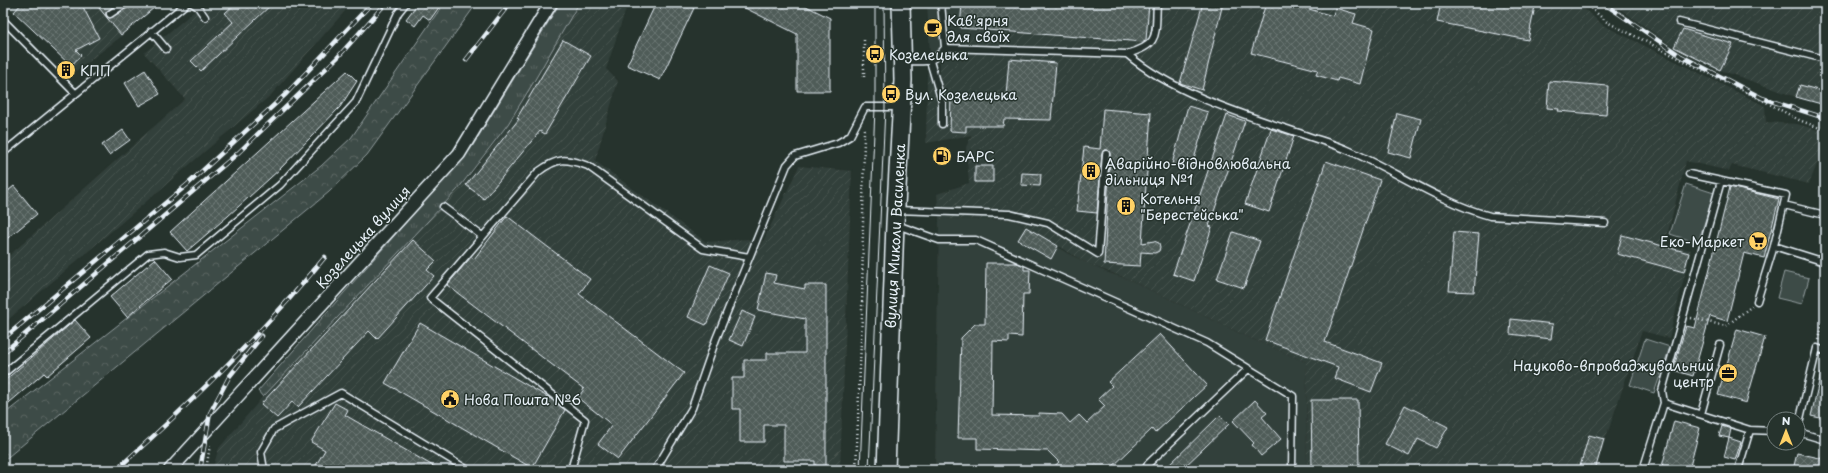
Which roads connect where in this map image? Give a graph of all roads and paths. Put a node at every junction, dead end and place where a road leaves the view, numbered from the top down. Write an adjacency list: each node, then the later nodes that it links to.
1 (126, 3): 10 (lane)
2 (188, 3): 14 (lane)
3 (192, 3): 11 (lane)
4 (406, 3): 48 (lane)
5 (551, 3): 57 (street, Козелецька вулиця)
6 (901, 3): 20 (main road, вулиця Миколи Василенка)
7 (941, 3): 16 (lane)
8 (1158, 3): 18 (lane)
9 (1585, 3): 27 (path)
10 (110, 14)
11 (205, 18)
12 (3, 20): 23 (lane)
13 (1679, 22): 19 (lane)
14 (151, 31): 17 (lane); 23 (lane)
15 (864, 40): 22 (path)
16 (945, 48): 18 (lane); 21 (lane)
17 (166, 49)
18 (1127, 54): 36 (lane)
19 (1825, 59)
20 (903, 61): 21 (lane); 25 (main road, вулиця Миколи Василенка)
21 (930, 61): 26 (lane)
22 (864, 79)
23 (75, 93): 28 (lane)
24 (864, 107): 25 (lane); 39 (lane); 63 (path)
25 (902, 107): 35 (main road, вулиця Миколи Василенка)
26 (942, 124)
27 (1825, 130)
28 (3, 152)
29 (1106, 154): 35 (lane)
30 (1689, 174): 31 (lane)
31 (1721, 181): 32 (lane); 43 (lane)
32 (1784, 205): 34 (lane); 38 (lane)
33 (443, 207): 37 (lane)
34 (1825, 215)
35 (896, 217): 47 (lane); 64 (main road, вулиця Миколи Василенка)
36 (1605, 223)
37 (482, 236): 39 (lane); 61 (lane)
38 (1774, 246): 40 (lane); 41 (lane)
39 (749, 257): 62 (lane)
40 (1825, 262)
41 (1757, 302): 43 (path)
42 (1825, 311): 45 (path)
43 (1683, 316): 49 (lane)
44 (1720, 345): 51 (lane)
45 (1817, 348): 46 (lane); 50 (lane)
46 (1825, 351)
47 (1248, 369): 65 (lane); 66 (lane)
48 (3, 374)
49 (1664, 403): 51 (lane); 67 (lane)
50 (1802, 411)
51 (1701, 414): 52 (lane)
52 (1750, 430): 53 (lane); 68 (lane)
53 (1766, 431)
54 (1806, 434): 55 (lane)
55 (1825, 440)
56 (210, 443): 58 (path)
57 (170, 470)
58 (206, 470)
59 (264, 470): 60 (lane)
60 (468, 470)
61 (571, 470)
62 (655, 470)
63 (856, 470)
64 (886, 470)
65 (1145, 470)
66 (1292, 470)
67 (1643, 470)
68 (1738, 470)

